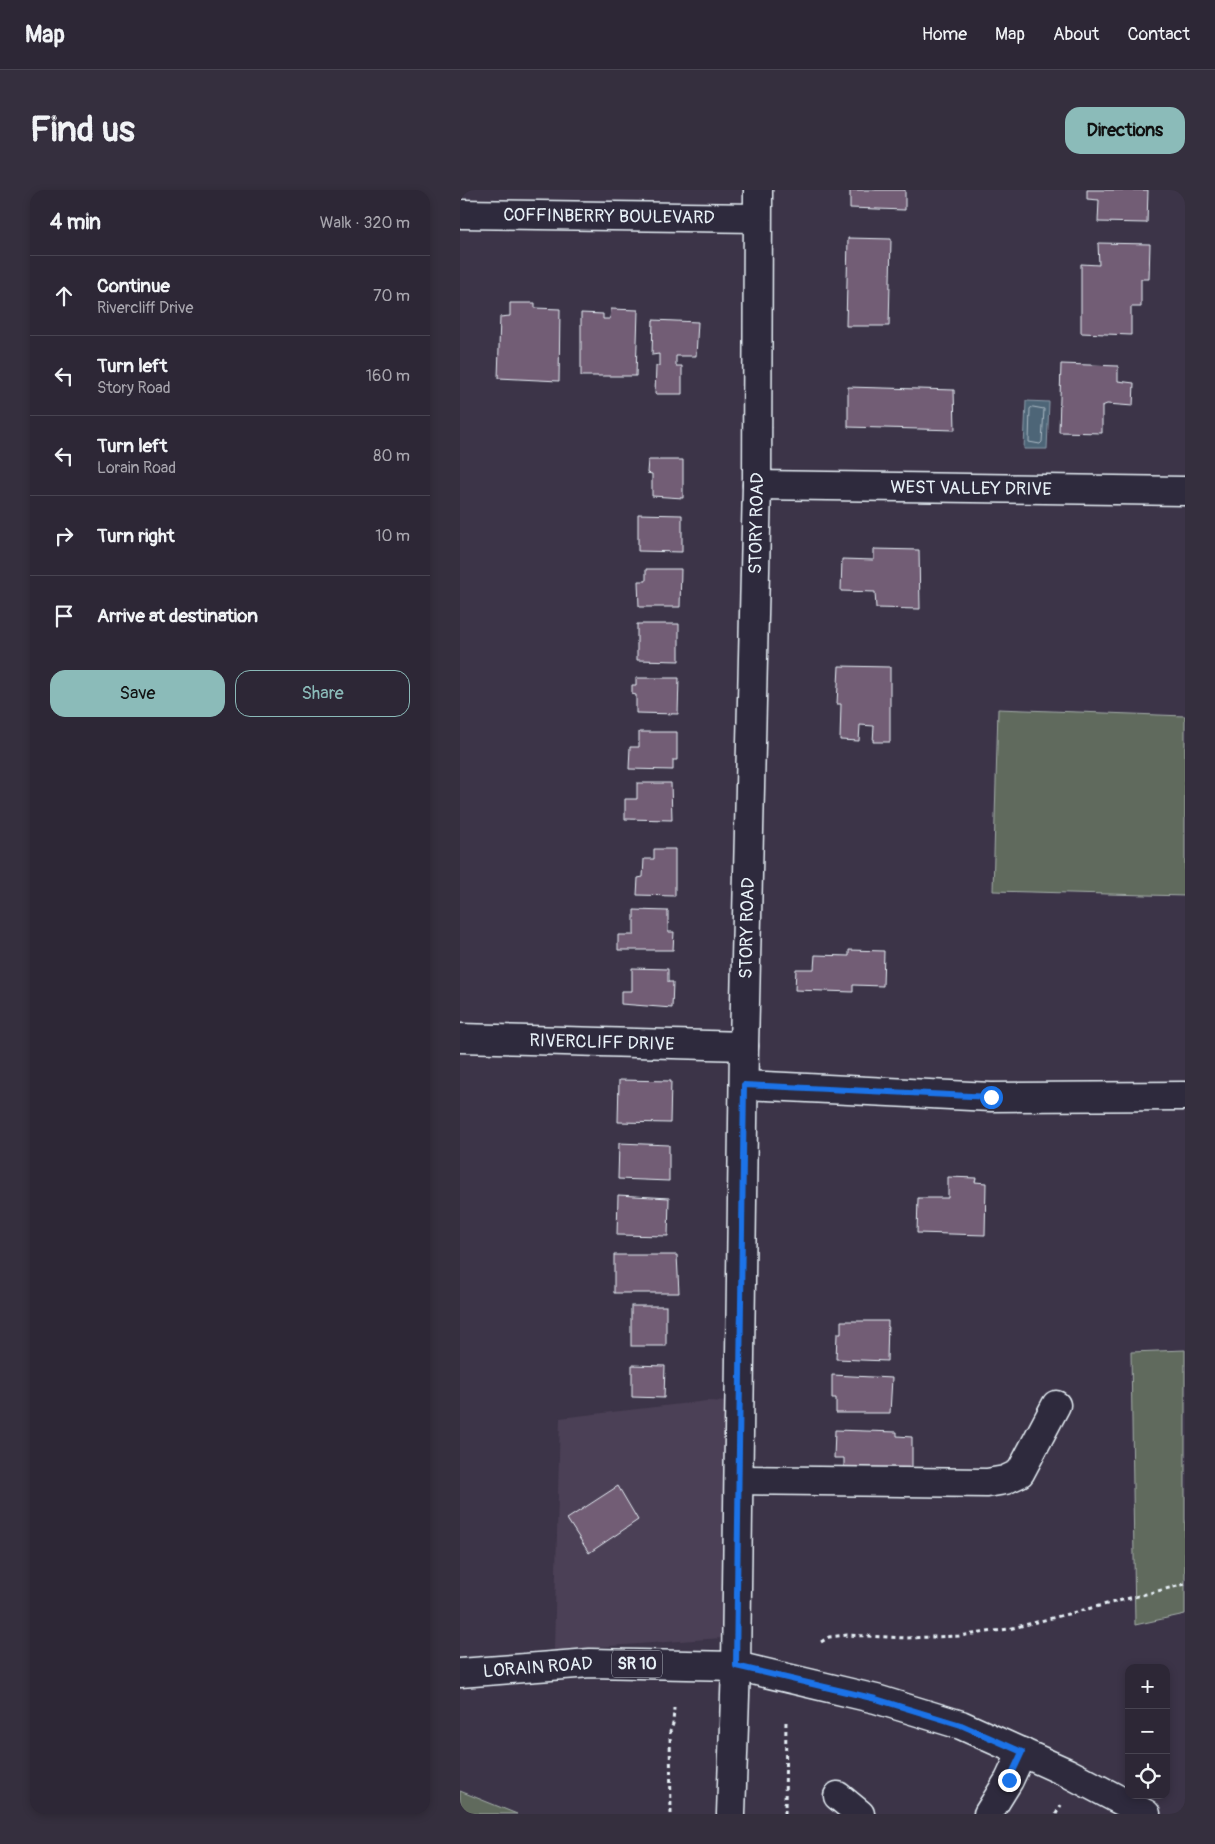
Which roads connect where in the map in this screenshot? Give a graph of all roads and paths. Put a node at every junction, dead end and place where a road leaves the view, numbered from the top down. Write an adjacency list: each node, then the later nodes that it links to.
1 (758, 190): 3 (street, STORY ROAD)
2 (460, 214): 3 (street, COFFINBERRY BOULEVARD)
3 (757, 218): 4 (street, STORY ROAD)
4 (757, 485): 5 (street, WEST VALLEY DRIVE); 7 (street, STORY ROAD)
5 (1185, 491)
6 (460, 1038): 7 (street, RIVERCLIFF DRIVE)
7 (744, 1046): 8 (street, STORY ROAD)
8 (744, 1085): 9 (street); 11 (street, STORY ROAD)
9 (1185, 1096)
10 (1056, 1405): 11 (street)
11 (739, 1480): 14 (street, STORY ROAD)
12 (1185, 1584): 13 (path)
13 (821, 1642)
14 (736, 1666): 15 (street, LORAIN ROAD / SR 10); 18 (street, LORAIN ROAD / SR 10); 23 (street, STORY ROAD)
15 (460, 1673)
16 (674, 1708): 22 (path)
17 (786, 1719): 24 (path)
18 (1022, 1752): 21 (street, LORAIN ROAD / SR 10); 26 (street)
19 (838, 1796): 25 (street)
20 (1061, 1805): 27 (path)
21 (1137, 1809)
22 (671, 1814)
23 (731, 1814)
24 (785, 1814)
25 (860, 1814)
26 (988, 1814)
27 (1056, 1814)

